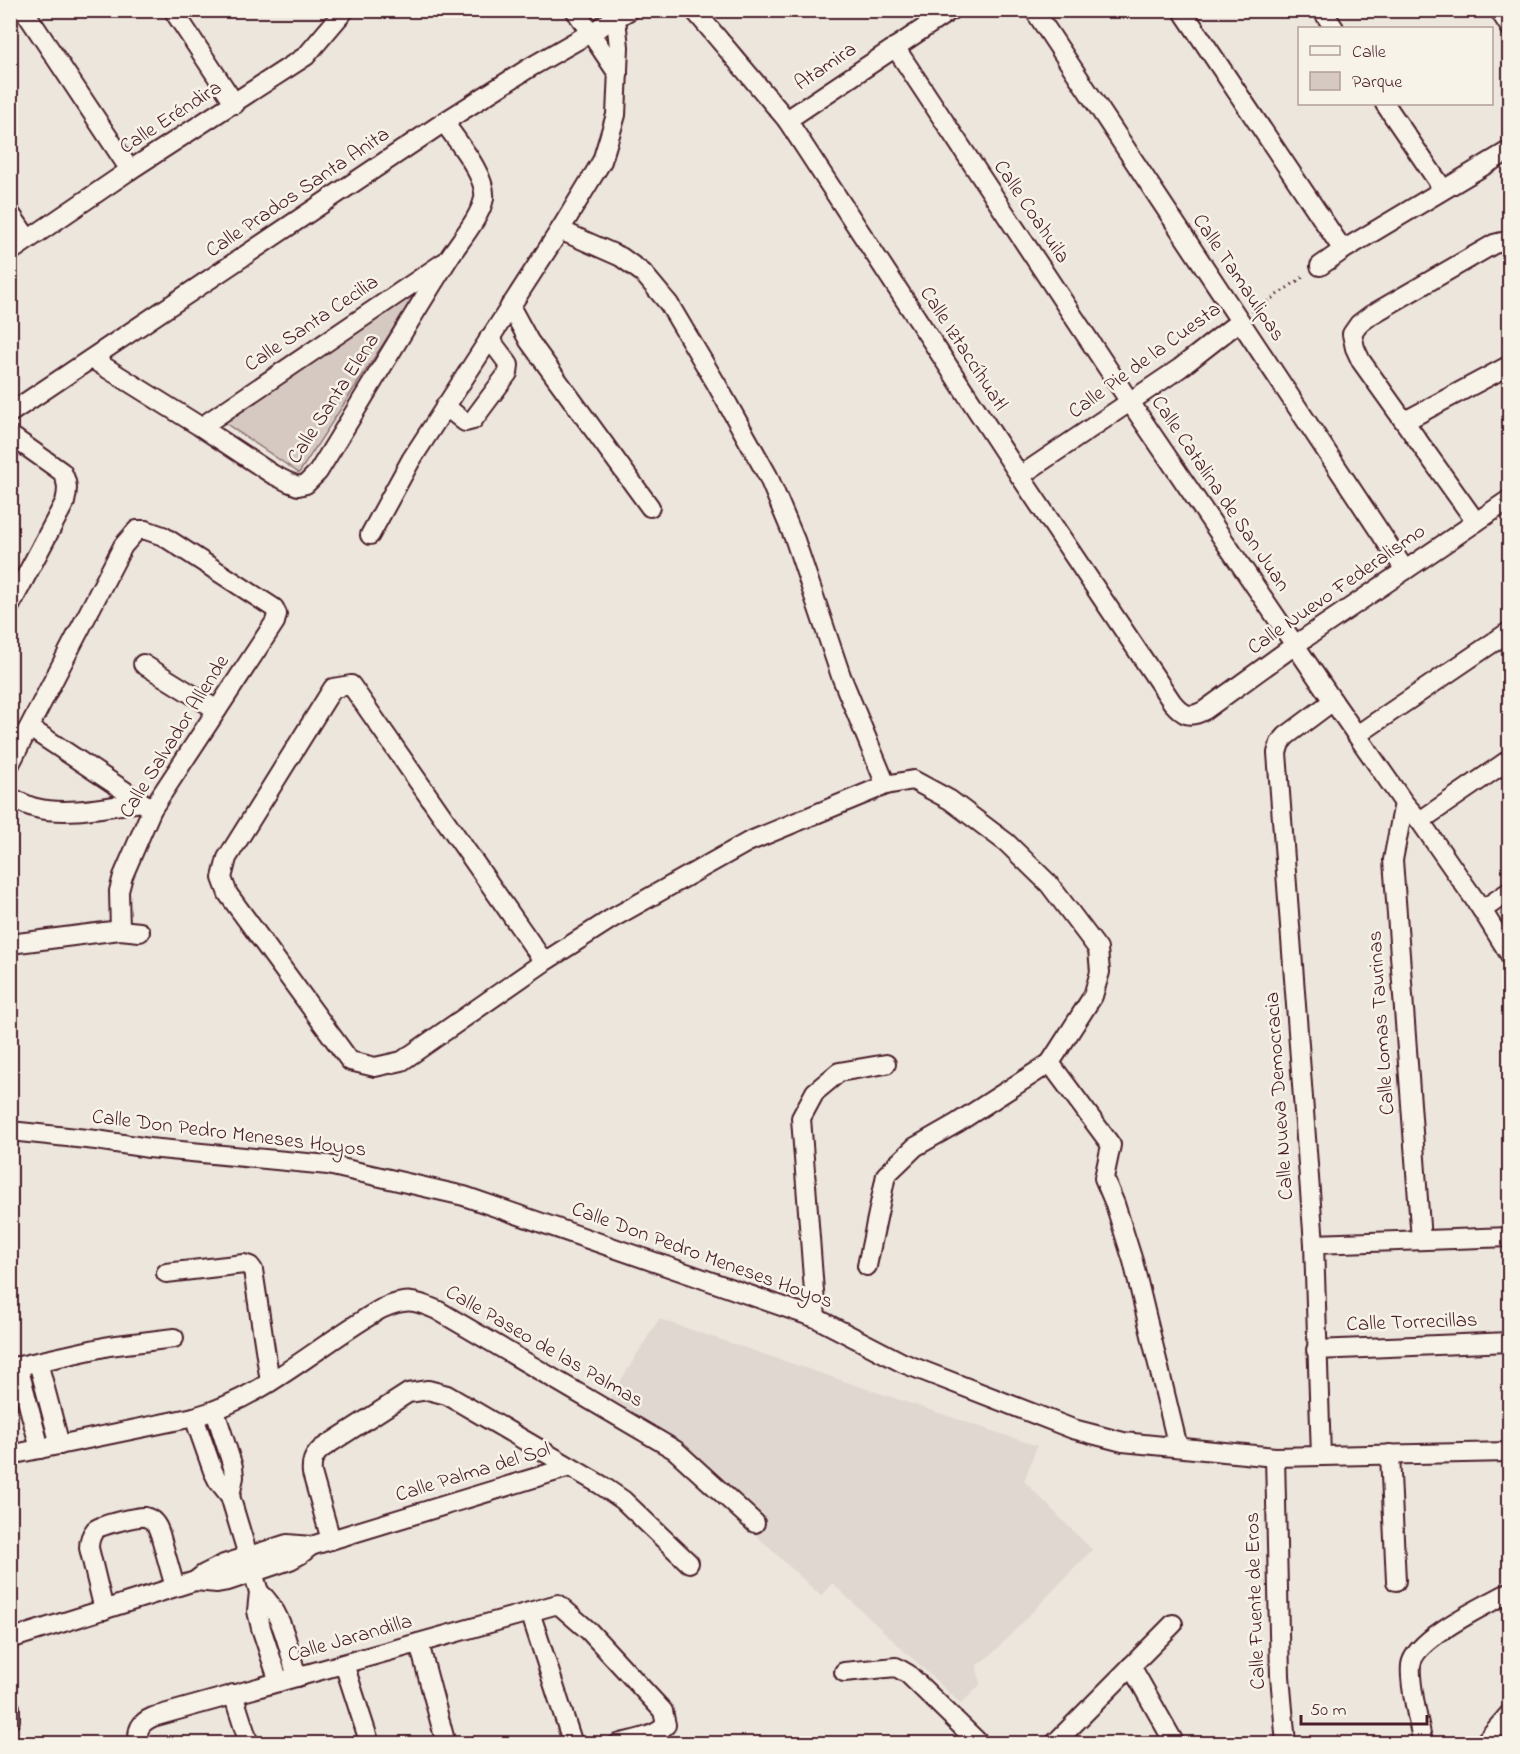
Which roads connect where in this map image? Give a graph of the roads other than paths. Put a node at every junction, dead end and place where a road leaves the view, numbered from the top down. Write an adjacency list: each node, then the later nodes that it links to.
1 (24, 10): 22 (street)
2 (173, 10): 17 (street)
3 (575, 10): 14 (street)
4 (694, 10): 19 (street, Calle Iztaccíhuatl)
5 (951, 10): 15 (street, Atamira)
6 (1034, 10): 33 (street, Calle Tamaulipas)
7 (1182, 10): 28 (street)
8 (1322, 10): 12 (street)
9 (1499, 10): 13 (street)
10 (619, 13): 14 (street, Calle Prados Santa Anita); 16 (street)
11 (335, 15): 17 (street, Calle Eréndira)
12 (1333, 27)
13 (1509, 27)
14 (590, 33): 16 (street); 20 (street, Calle Prados Santa Anita)
15 (895, 47): 19 (street, Atamira); 37 (street, Calle Coahuila)
16 (618, 74): 25 (street)
17 (235, 104): 22 (street, Calle Eréndira)
18 (1386, 105): 23 (street)
19 (787, 120): 43 (street, Calle Iztaccíhuatl)
20 (444, 122): 30 (street, Calle Santa Elena); 35 (street, Calle Prados Santa Anita)
21 (1509, 150): 23 (street)
22 (130, 170): 26 (street, Calle Eréndira)
23 (1443, 189): 28 (street)
24 (10, 213): 26 (street)
25 (560, 230): 32 (street); 61 (street)
26 (28, 239): 29 (street, Calle Eréndira)
27 (1509, 244): 40 (street)
28 (1343, 250): 31 (street)
29 (10, 252)
30 (448, 259): 41 (street, Calle Santa Cecilia); 41 (street, Calle Santa Elena)
31 (1320, 266)
32 (510, 306): 34 (street); 45 (street)
33 (1240, 321): 37 (street, Calle Pie de la Cuesta); 48 (street, Calle Tamaulipas)
34 (489, 338): 38 (street); 38 (street)
35 (92, 359): 39 (street, Calle Prados Santa Anita); 41 (street, Calle Santa Elena)
36 (1509, 365): 40 (street)
37 (1130, 402): 43 (street, Calle Pie de la Cuesta); 52 (street, Calle Catalina de San Juan)
38 (445, 406): 47 (street)
39 (10, 413)
40 (1405, 422): 46 (street)
41 (201, 427)
42 (10, 435): 49 (street)
43 (1020, 476): 56 (street, Calle Iztaccíhuatl)
44 (1509, 499): 46 (street, Calle Nuevo Federalismo)
45 (650, 507)
46 (1476, 522): 48 (street, Calle Nuevo Federalismo)
47 (370, 535)
48 (1405, 570): 52 (street, Calle Nuevo Federalismo)
49 (16, 583): 50 (street)
50 (10, 606)
51 (1509, 631): 58 (street)
52 (1295, 645): 54 (street, Calle Catalina de San Juan); 56 (street, Calle Nuevo Federalismo)
53 (143, 664): 55 (street)
54 (1333, 700): 58 (street, Calle Catalina de San Juan); 78 (street, Calle Nueva Democracia)
55 (217, 710): 57 (street, Calle Salvador Allende); 64 (street, Calle Salvador Allende)
56 (1189, 715)
57 (30, 728): 60 (street); 64 (street)
58 (1357, 735): 63 (street, Calle Catalina de San Juan)
59 (1509, 759): 65 (street)
60 (10, 764)
61 (886, 785): 72 (street); 73 (street)
62 (10, 797): 64 (street)
63 (1404, 803): 65 (street, Calle Catalina de San Juan); 77 (street, Calle Lomas Taurinas)
64 (147, 805): 68 (street, Calle Salvador Allende)
65 (1420, 822): 67 (street, Calle Catalina de San Juan)
66 (1509, 891): 67 (street)
67 (1482, 910): 71 (street, Calle Catalina de San Juan)
68 (120, 930): 69 (street); 70 (street)
69 (141, 932)
70 (10, 944)
71 (1509, 955)
72 (544, 962): 72 (street)
73 (1050, 1063): 79 (street); 91 (street)
74 (886, 1064): 81 (street)
75 (10, 1131): 81 (street, Calle Don Pedro Meneses Hoyos)
76 (1509, 1237): 77 (street)
77 (1421, 1240): 78 (street)
78 (1314, 1244): 84 (street, Calle Nueva Democracia)
79 (867, 1266)
80 (166, 1273): 87 (street)
81 (816, 1318): 91 (street, Calle Don Pedro Meneses Hoyos)
82 (174, 1338): 85 (street)
83 (1509, 1342): 84 (street, Calle Torrecillas)
84 (1316, 1350): 96 (street, Calle Nueva Democracia)
85 (38, 1362): 86 (street); 90 (street)
86 (14, 1367): 92 (street)
87 (270, 1382): 88 (street, Calle Paseo de las Palmas); 100 (street, Calle Paseo de las Palmas)
88 (215, 1411): 89 (street, Calle Paseo de las Palmas); 99 (street)
89 (194, 1417): 90 (street, Calle Paseo de las Palmas); 99 (street)
90 (60, 1445): 92 (street, Calle Paseo de las Palmas)
91 (1178, 1447): 97 (street, Calle Don Pedro Meneses Hoyos)
92 (40, 1449): 95 (street, Calle Paseo de las Palmas)
93 (1509, 1452): 94 (street, Calle Don Pedro Meneses Hoyos)
94 (1390, 1454): 96 (street, Calle Don Pedro Meneses Hoyos); 104 (street)
95 (10, 1455)
96 (1321, 1456): 97 (street, Calle Don Pedro Meneses Hoyos)
97 (1275, 1457): 128 (street, Calle Fuente de Eros)
98 (570, 1467): 101 (street, Calle Palma del Sol); 101 (street); 102 (street, Calle Palma del Sol)
99 (230, 1496): 103 (street)
100 (755, 1522)
101 (331, 1540): 103 (street, Calle Palma del Sol)
102 (689, 1563)
103 (251, 1564): 105 (street, Calle Palma del Sol); 115 (street)
104 (1396, 1581)
105 (175, 1587): 107 (street, Calle Palma del Sol); 107 (street)
106 (1509, 1592): 129 (street)
107 (104, 1610): 110 (street, Calle Palma del Sol)
108 (530, 1612): 111 (street, Calle Jarandilla); 123 (street); 124 (street, Calle Jarandilla)
109 (1173, 1624): 113 (street)
110 (10, 1639)
111 (419, 1643): 112 (street, Calle Jarandilla); 122 (street)
112 (344, 1664): 115 (street, Calle Jarandilla); 121 (street)
113 (1131, 1666): 118 (street); 127 (street)
114 (844, 1671): 125 (street)
115 (288, 1679): 116 (street, Calle Jarandilla)
116 (233, 1694): 119 (street, Calle Jarandilla); 120 (street)
117 (1509, 1713): 130 (street)
118 (1061, 1737): 126 (street)
119 (140, 1743)
120 (249, 1743)
121 (370, 1743)
122 (446, 1743)
123 (573, 1743)
124 (618, 1743)
125 (980, 1743)
126 (1080, 1743)
127 (1175, 1743)
128 (1286, 1743)
129 (1423, 1743)
130 (1483, 1743)

